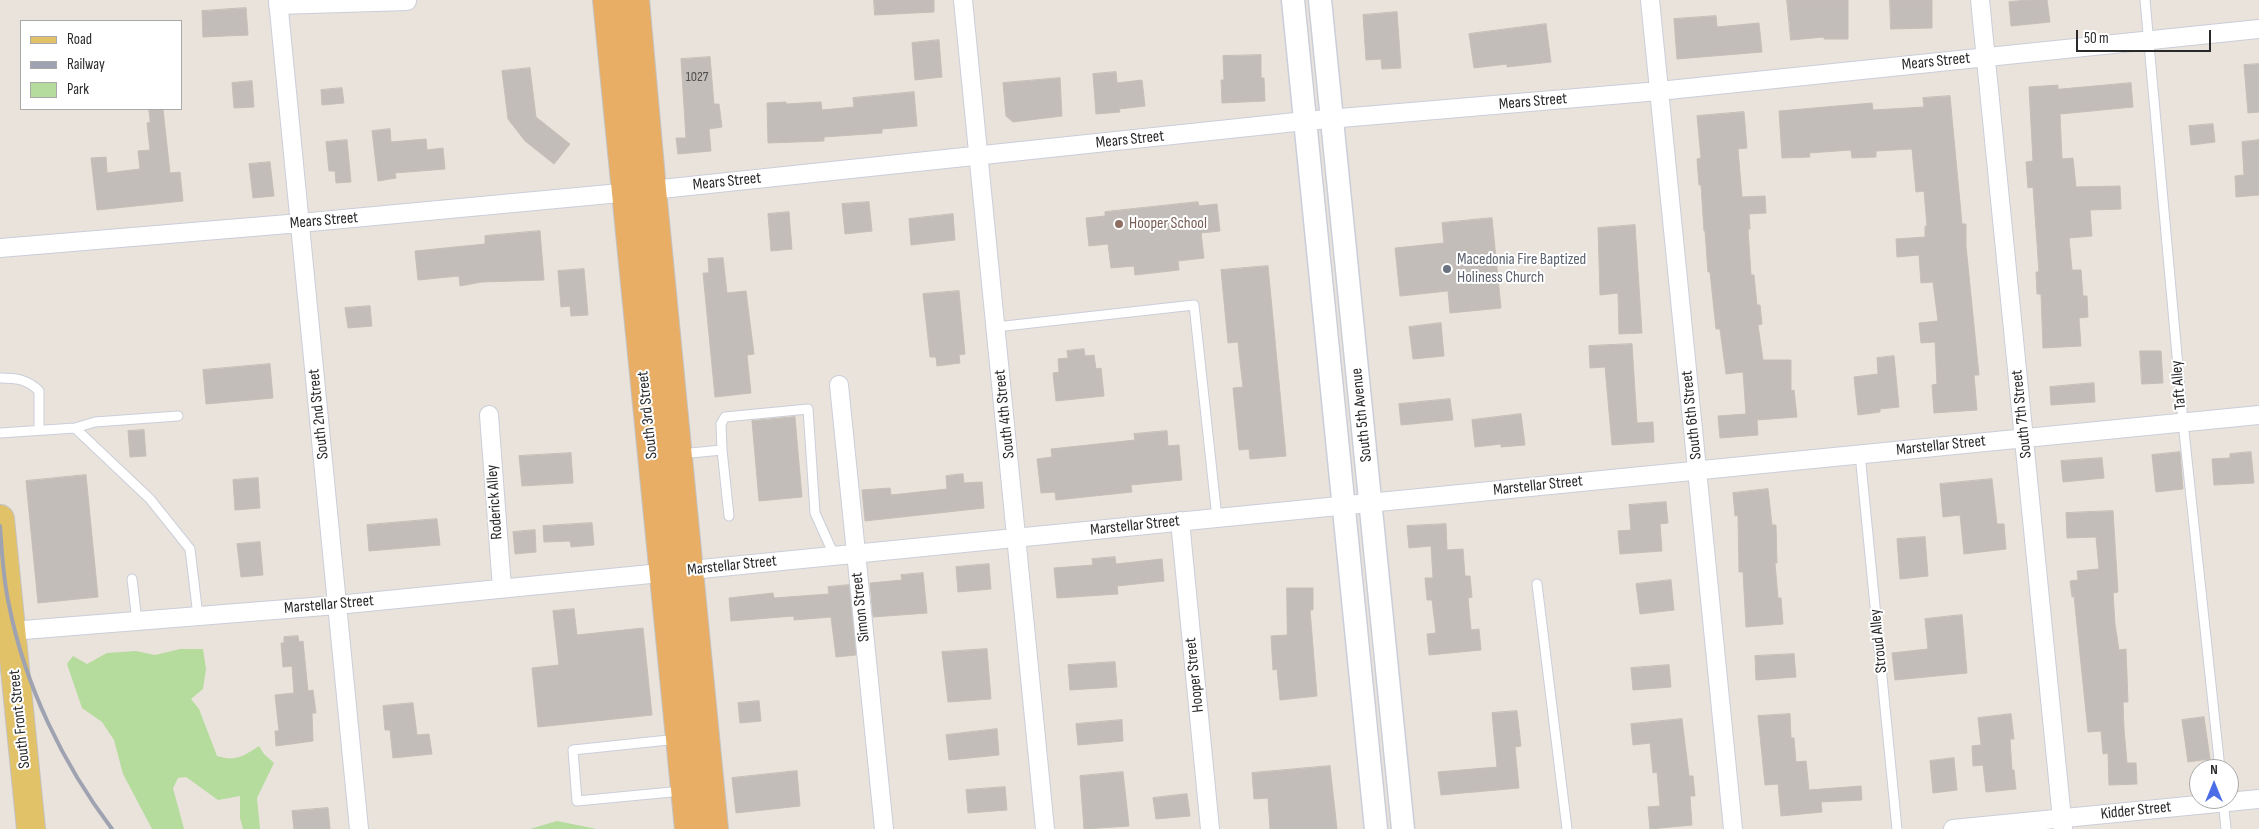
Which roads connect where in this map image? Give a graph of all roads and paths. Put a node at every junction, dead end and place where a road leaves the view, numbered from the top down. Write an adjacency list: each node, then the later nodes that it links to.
1 (607, 0): 18 (highway, South 3rd Street)
2 (635, 0): 18 (highway, South 3rd Street)
3 (963, 0): 17 (street, South 4th Street)
4 (1293, 0): 16 (street, South 5th Avenue)
5 (1320, 0): 15 (street, South 5th Avenue)
6 (1650, 0): 14 (street, South 6th Street)
7 (1980, 0): 13 (street, South 7th Street)
8 (2145, 0): 12 (lane, Taft Alley)
9 (407, 1): 10 (street)
10 (278, 3): 19 (street, South 2nd Street)
11 (2259, 29): 12 (street, Mears Street)
12 (2149, 40): 13 (street, Mears Street); 27 (lane, Taft Alley)
13 (1986, 57): 14 (street, Mears Street); 31 (street, South 7th Street)
14 (1659, 91): 15 (street, Mears Street); 35 (street, South 6th Street)
15 (1332, 119): 16 (street, Mears Street); 36 (street, South 5th Avenue)
16 (1305, 121): 17 (street, Mears Street); 37 (street, South 5th Avenue)
17 (978, 156): 18 (street, Mears Street); 21 (street, South 4th Street)
18 (638, 191): 19 (street, Mears Street); 34 (highway, South 3rd Street); 45 (highway, South 3rd Street)
19 (300, 223): 20 (street, Mears Street); 49 (street, South 2nd Street)
20 (0, 248)
21 (996, 327): 39 (lane); 42 (street, South 4th Street)
22 (0, 378): 29 (lane)
23 (839, 385): 43 (street, Simon Street)
24 (2259, 414): 27 (street, Marstellar Street)
25 (489, 415): 48 (street, Roderick Alley)
26 (178, 416): 28 (lane)
27 (2182, 422): 31 (street, Marstellar Street); 54 (lane, Taft Alley)
28 (75, 428): 29 (lane); 50 (lane)
29 (39, 430): 30 (lane)
30 (0, 433)
31 (2024, 438): 33 (street, Marstellar Street); 60 (street, South 7th Street)
32 (722, 450): 34 (lane); 38 (lane); 44 (lane)
33 (1860, 454): 35 (street, Marstellar Street); 72 (lane, Stroud Alley)
34 (678, 455): 45 (highway, South 3rd Street)
35 (1697, 470): 36 (street, Marstellar Street); 71 (street, South 6th Street)
36 (1370, 502): 37 (street, Marstellar Street); 69 (street, South 5th Avenue)
37 (1344, 505): 39 (street, Marstellar Street); 68 (street, South 5th Avenue)
38 (729, 516)
39 (1217, 518): 41 (street, Marstellar Street)
40 (0, 519): 52 (main road, South Front Street)
41 (1180, 521): 42 (street, Marstellar Street); 67 (street, Hooper Street)
42 (1018, 537): 43 (street, Marstellar Street); 66 (street, South 4th Street)
43 (855, 554): 44 (street, Marstellar Street); 65 (street, Simon Street)
44 (834, 555): 45 (street, Marstellar Street)
45 (676, 571): 48 (street, Marstellar Street); 53 (highway, South 3rd Street); 64 (highway, South 3rd Street)
46 (132, 579): 51 (lane)
47 (1537, 584): 70 (lane)
48 (502, 588): 49 (street, Marstellar Street)
49 (337, 605): 50 (street, Marstellar Street); 62 (street, South 2nd Street)
50 (198, 616): 51 (street, Marstellar Street)
51 (137, 621): 52 (street, Marstellar Street)
52 (11, 631): 61 (main road, South Front Street)
53 (680, 738): 55 (highway, South 3rd Street); 55 (lane)
54 (2219, 759)
55 (686, 790): 63 (highway, South 3rd Street)
56 (2259, 799): 57 (street, Kidder Street)
57 (2239, 800)
58 (2189, 806): 60 (street, Kidder Street)
59 (2225, 809): 74 (lane)
60 (2062, 824): 73 (street, Kidder Street)
61 (31, 829)
62 (359, 829)
63 (689, 829)
64 (714, 829)
65 (884, 829)
66 (1045, 829)
67 (1210, 829)
68 (1376, 829)
69 (1403, 829)
70 (1567, 829)
71 (1733, 829)
72 (1897, 829)
73 (1953, 829)
74 (2226, 829)

